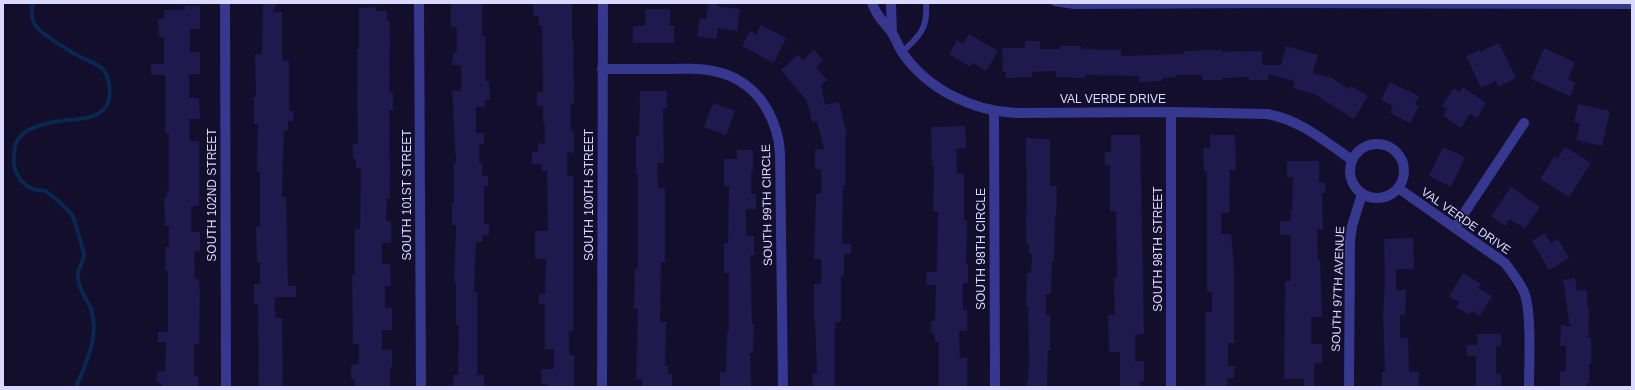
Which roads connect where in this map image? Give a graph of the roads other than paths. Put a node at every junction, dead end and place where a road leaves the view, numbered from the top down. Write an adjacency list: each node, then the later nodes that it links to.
1 (225, 3): 21 (street, SOUTH 102ND STREET)
2 (419, 3): 22 (street, SOUTH 101ST STREET)
3 (603, 3): 13 (street, SOUTH 100TH STREET)
4 (872, 3): 11 (street, VAL VERDE DRIVE)
5 (891, 3): 11 (street, VAL VERDE DRIVE)
6 (926, 3): 12 (lane)
7 (1054, 3): 9 (lane)
8 (1600, 4): 9 (lane); 10 (lane)
9 (1075, 5)
10 (1632, 6)
11 (892, 33): 12 (street, VAL VERDE DRIVE)
12 (902, 52): 14 (street, VAL VERDE DRIVE)
13 (602, 69): 23 (street, SOUTH 100TH STREET); 24 (street, SOUTH 99TH CIRCLE)
14 (994, 111): 15 (street, VAL VERDE DRIVE); 25 (street, SOUTH 98TH CIRCLE)
15 (1171, 112): 17 (street, VAL VERDE DRIVE); 26 (street, SOUTH 98TH STREET)
16 (1524, 123): 20 (street)
17 (1352, 160): 18 (street); 19 (street)
18 (1398, 188): 19 (street); 20 (street, VAL VERDE DRIVE)
19 (1362, 194): 27 (street, SOUTH 97TH AVENUE)
20 (1455, 227): 28 (street, VAL VERDE DRIVE)
21 (226, 387)
22 (421, 387)
23 (602, 387)
24 (783, 387)
25 (995, 387)
26 (1171, 387)
27 (1349, 387)
28 (1529, 387)

